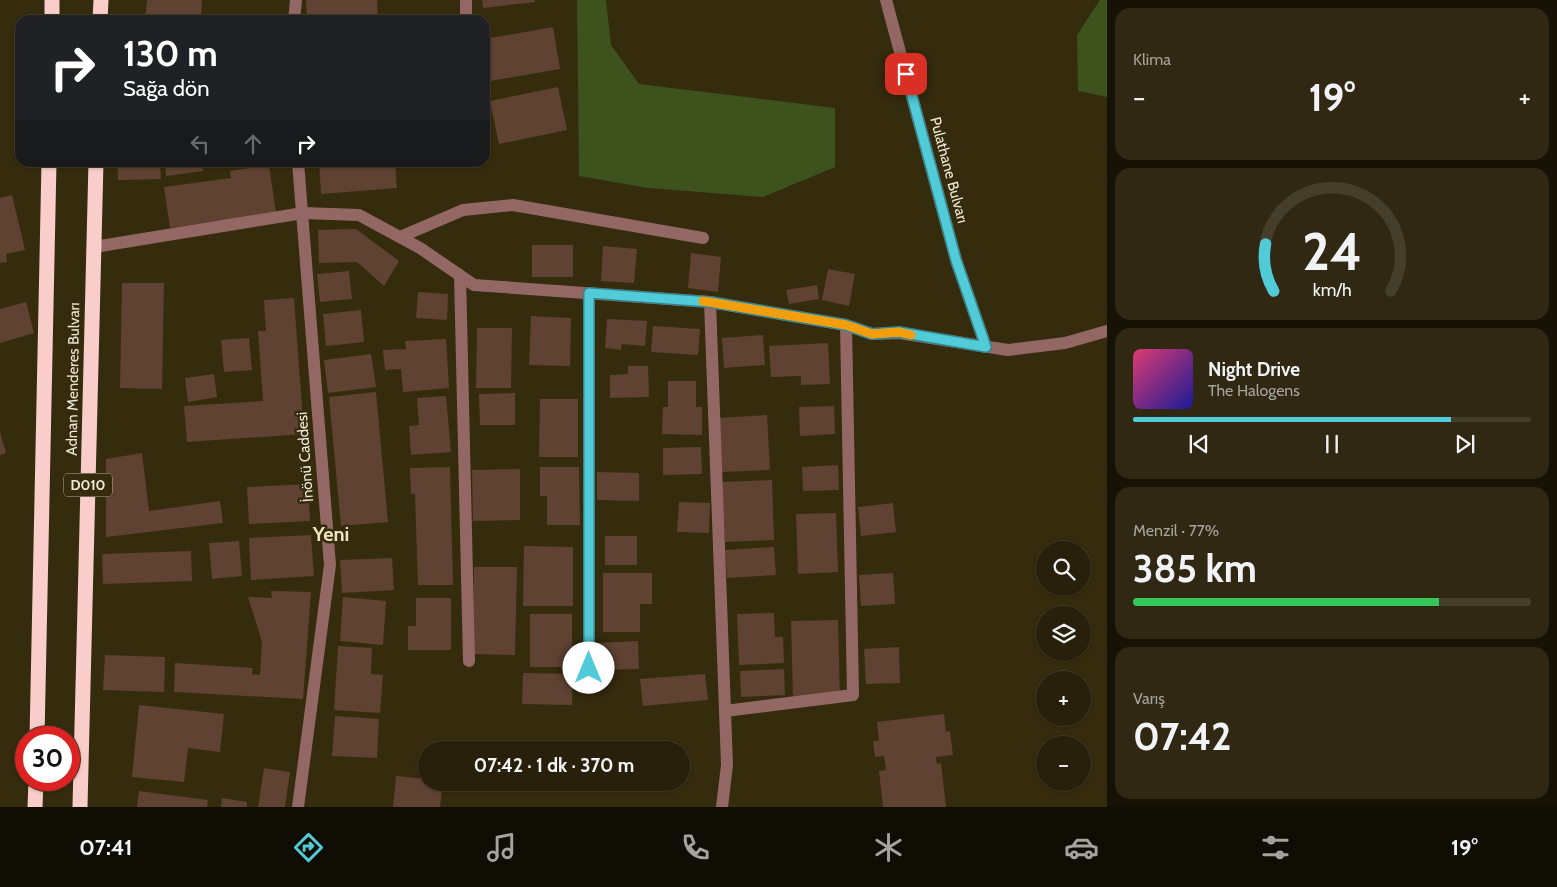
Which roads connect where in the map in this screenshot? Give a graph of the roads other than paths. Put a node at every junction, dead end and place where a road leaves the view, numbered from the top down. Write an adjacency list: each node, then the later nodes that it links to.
1 (52, 0): 6 (highway)
2 (101, 0): 7 (highway)
3 (296, 0): 8 (street)
4 (466, 0): 9 (street)
5 (886, 0): 22 (street, Pulathane Bulvarı)
6 (52, 15)
7 (100, 15)
8 (294, 15)
9 (466, 15)
10 (49, 167): 26 (highway, Adnan Menderes Bulvarı / D010)
11 (96, 167): 16 (highway, Adnan Menderes Bulvarı / D010)
12 (298, 167): 13 (street, İnönü Caddesi)
13 (303, 213): 14 (street); 16 (street); 30 (street, İnönü Caddesi)
14 (400, 237): 15 (street); 17 (street)
15 (703, 238)
16 (94, 247): 29 (highway, Adnan Menderes Bulvarı / D010)
17 (460, 275): 18 (street); 23 (street)
18 (589, 293): 19 (street); 24 (street)
19 (710, 302): 20 (street); 25 (street)
20 (846, 325): 22 (street); 25 (street)
21 (1107, 331): 22 (street)
22 (986, 347)
23 (470, 661)
24 (589, 688)
25 (725, 711): 31 (street)
26 (37, 726)
27 (36, 791): 28 (highway)
28 (35, 807)
29 (80, 807)
30 (298, 807)
31 (722, 807)

